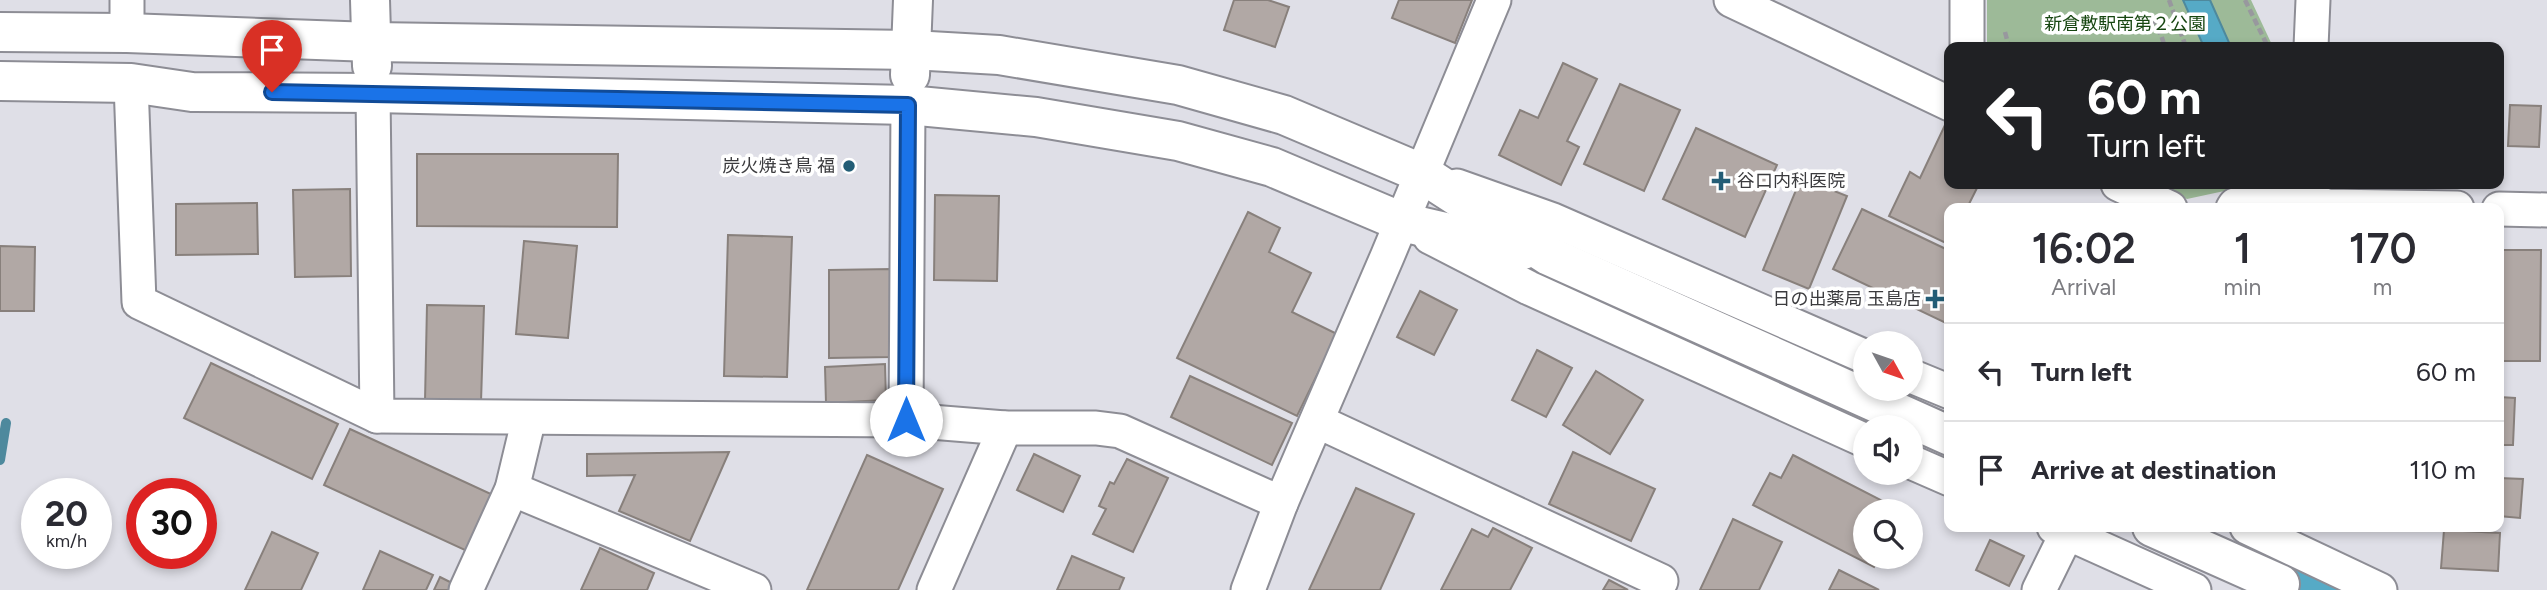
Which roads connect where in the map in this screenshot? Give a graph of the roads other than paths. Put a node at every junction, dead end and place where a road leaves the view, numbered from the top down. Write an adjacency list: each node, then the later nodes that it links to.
1 (370, 0): 9 (street)
2 (913, 0): 12 (street)
3 (1494, 0): 18 (street)
4 (1731, 0): 16 (street)
5 (1968, 0): 10 (street)
6 (2313, 0): 11 (street)
7 (127, 16): 8 (street); 9 (street)
8 (0, 33)
9 (372, 42): 12 (street); 15 (street)
10 (1967, 42)
11 (2311, 42)
12 (912, 50): 17 (street); 18 (street)
13 (0, 80): 14 (street)
14 (131, 83): 15 (street); 32 (street)
15 (373, 93): 17 (street); 32 (street)
16 (1944, 101)
17 (908, 105): 27 (street); 34 (street)
18 (1421, 173): 27 (street); 28 (street); 29 (street)
19 (2129, 189): 22 (street)
20 (2286, 189): 23 (street)
21 (2296, 189): 24 (street)
22 (2159, 203)
23 (2246, 203)
24 (2321, 203)
25 (2504, 209): 26 (street)
26 (2547, 210)
27 (1402, 222): 28 (street); 35 (street); 38 (street)
28 (1549, 256): 37 (street)
29 (1853, 351)
30 (1923, 381): 31 (street)
31 (1944, 390)
32 (377, 416): 33 (street)
33 (529, 418): 34 (street); 41 (street)
34 (906, 420): 36 (street)
35 (1317, 421): 42 (street); 47 (street)
36 (1005, 428): 42 (street); 51 (street)
37 (1944, 433)
38 (1853, 435)
39 (1923, 467): 40 (street)
40 (1944, 476)
41 (512, 489): 49 (street); 50 (street)
42 (1281, 503): 52 (street)
43 (2060, 532): 53 (street)
44 (2065, 532): 54 (street)
45 (2163, 532): 48 (street)
46 (2258, 532): 55 (street)
47 (1661, 581)
48 (2280, 584)
49 (466, 590)
50 (754, 590)
51 (934, 590)
52 (1248, 590)
53 (2039, 590)
54 (2194, 590)
55 (2380, 590)

